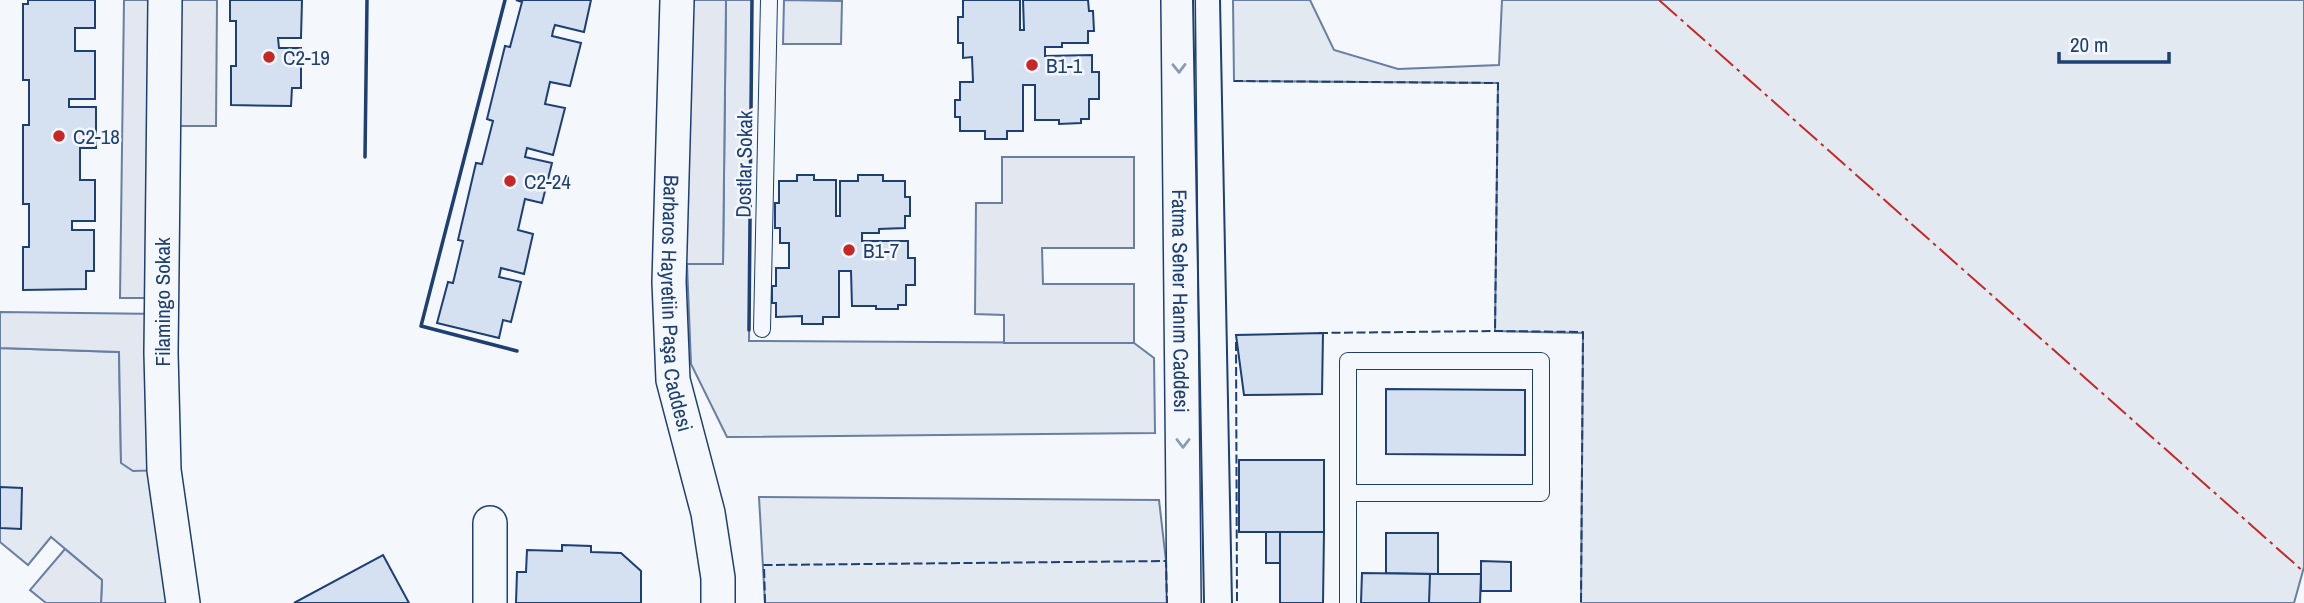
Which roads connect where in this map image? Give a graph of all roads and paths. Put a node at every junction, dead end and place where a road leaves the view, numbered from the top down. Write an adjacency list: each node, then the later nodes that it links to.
1 (165, 0): 8 (street, Filamingo Sokak)
2 (677, 0): 10 (street, Barbaros Hayretiin Paşa Caddesi)
3 (769, 0): 5 (lane, Dostlar Sokak)
4 (1178, 0): 11 (street, Fatma Seher Hanım Caddesi, one-way to 11)
5 (762, 329)
6 (1348, 493): 6 (lane); 12 (lane)
7 (490, 523): 9 (street)
8 (183, 603)
9 (491, 603)
10 (718, 603)
11 (1184, 603)
12 (1348, 603)

